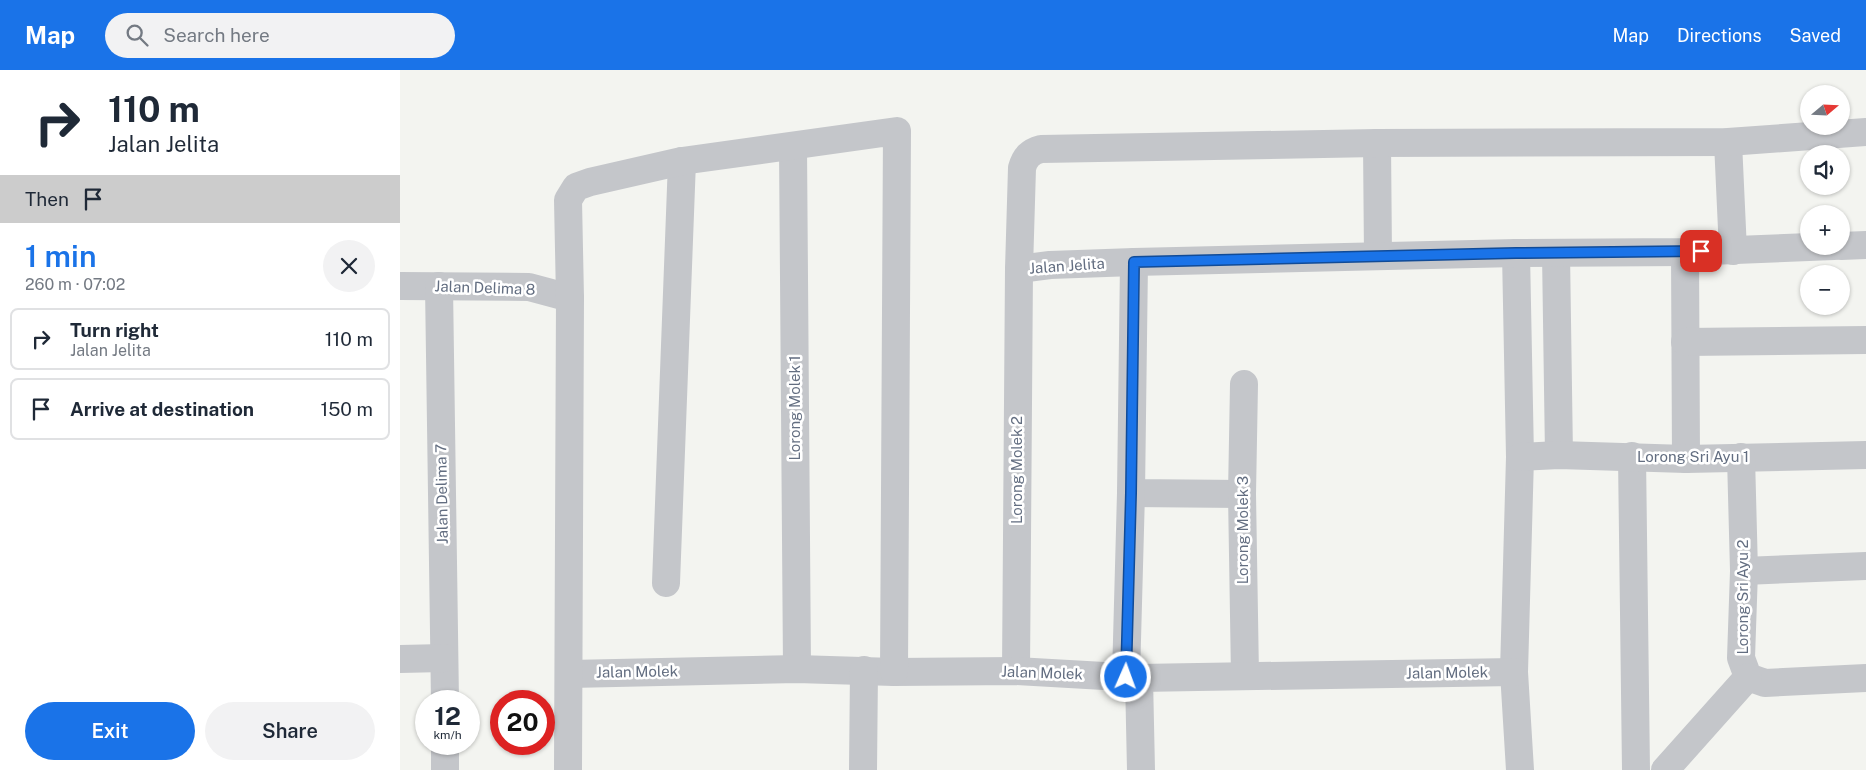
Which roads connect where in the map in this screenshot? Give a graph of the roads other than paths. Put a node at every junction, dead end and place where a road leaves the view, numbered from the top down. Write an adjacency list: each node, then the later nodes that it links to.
1 (1866, 132): 2 (street)
2 (1728, 142): 3 (street); 9 (street)
3 (1377, 143): 13 (street); 15 (street, Lorong Molek 2)
4 (793, 147): 5 (street); 35 (street, Lorong Molek 1); 38 (street)
5 (682, 161): 18 (street); 32 (street)
6 (1866, 245): 7 (street)
7 (1850, 246)
8 (1800, 247): 9 (street, Jalan Jelita)
9 (1733, 250): 10 (street, Jalan Jelita)
10 (1685, 252): 12 (street, Jalan Jelita); 20 (street)
11 (1516, 253): 12 (street, Jalan Jelita); 13 (street, Jalan Jelita); 25 (street)
12 (1556, 253): 22 (street)
13 (1378, 256): 14 (street, Jalan Jelita)
14 (1134, 262): 15 (street, Jalan Jelita); 28 (street)
15 (1019, 269): 37 (street, Lorong Molek 2)
16 (400, 286): 17 (street, Jalan Delima 8)
17 (439, 286): 18 (street, Jalan Delima 8); 33 (street, Jalan Delima 7)
18 (570, 298): 40 (street)
19 (1866, 340): 20 (street)
20 (1685, 342): 27 (street)
21 (1244, 384): 29 (street, Lorong Molek 3)
22 (1559, 455): 24 (street, Lorong Sri Ayu 1); 25 (street, Lorong Sri Ayu 1)
23 (1866, 455): 26 (street, Lorong Sri Ayu 1)
24 (1632, 456): 27 (street, Lorong Sri Ayu 1); 52 (street)
25 (1520, 457): 39 (street)
26 (1741, 457): 27 (street, Lorong Sri Ayu 1); 31 (street, Lorong Sri Ayu 2)
27 (1686, 459)
28 (1131, 493): 29 (street); 42 (street)
29 (1242, 494): 41 (street, Lorong Molek 3)
30 (1866, 566): 31 (street)
31 (1744, 571): 43 (street, Lorong Sri Ayu 2)
32 (666, 583)
33 (444, 658): 34 (street); 45 (street, Jalan Delima 7)
34 (400, 659)
35 (797, 669): 36 (street, Jalan Molek); 40 (street, Jalan Molek)
36 (864, 670): 38 (street, Jalan Molek); 49 (street)
37 (1016, 671): 38 (street, Jalan Molek); 42 (street, Jalan Molek)
38 (894, 672)
39 (1514, 672): 41 (street, Jalan Molek); 51 (street)
40 (570, 674): 48 (street)
41 (1245, 676): 42 (street, Jalan Molek)
42 (1133, 677): 50 (street)
43 (1748, 677): 44 (street, Lorong Sri Ayu 2); 53 (street)
44 (1866, 678)
45 (445, 690)
46 (445, 755): 47 (street)
47 (445, 770)
48 (568, 770)
49 (863, 770)
50 (1141, 770)
51 (1520, 770)
52 (1636, 770)
53 (1665, 770)

